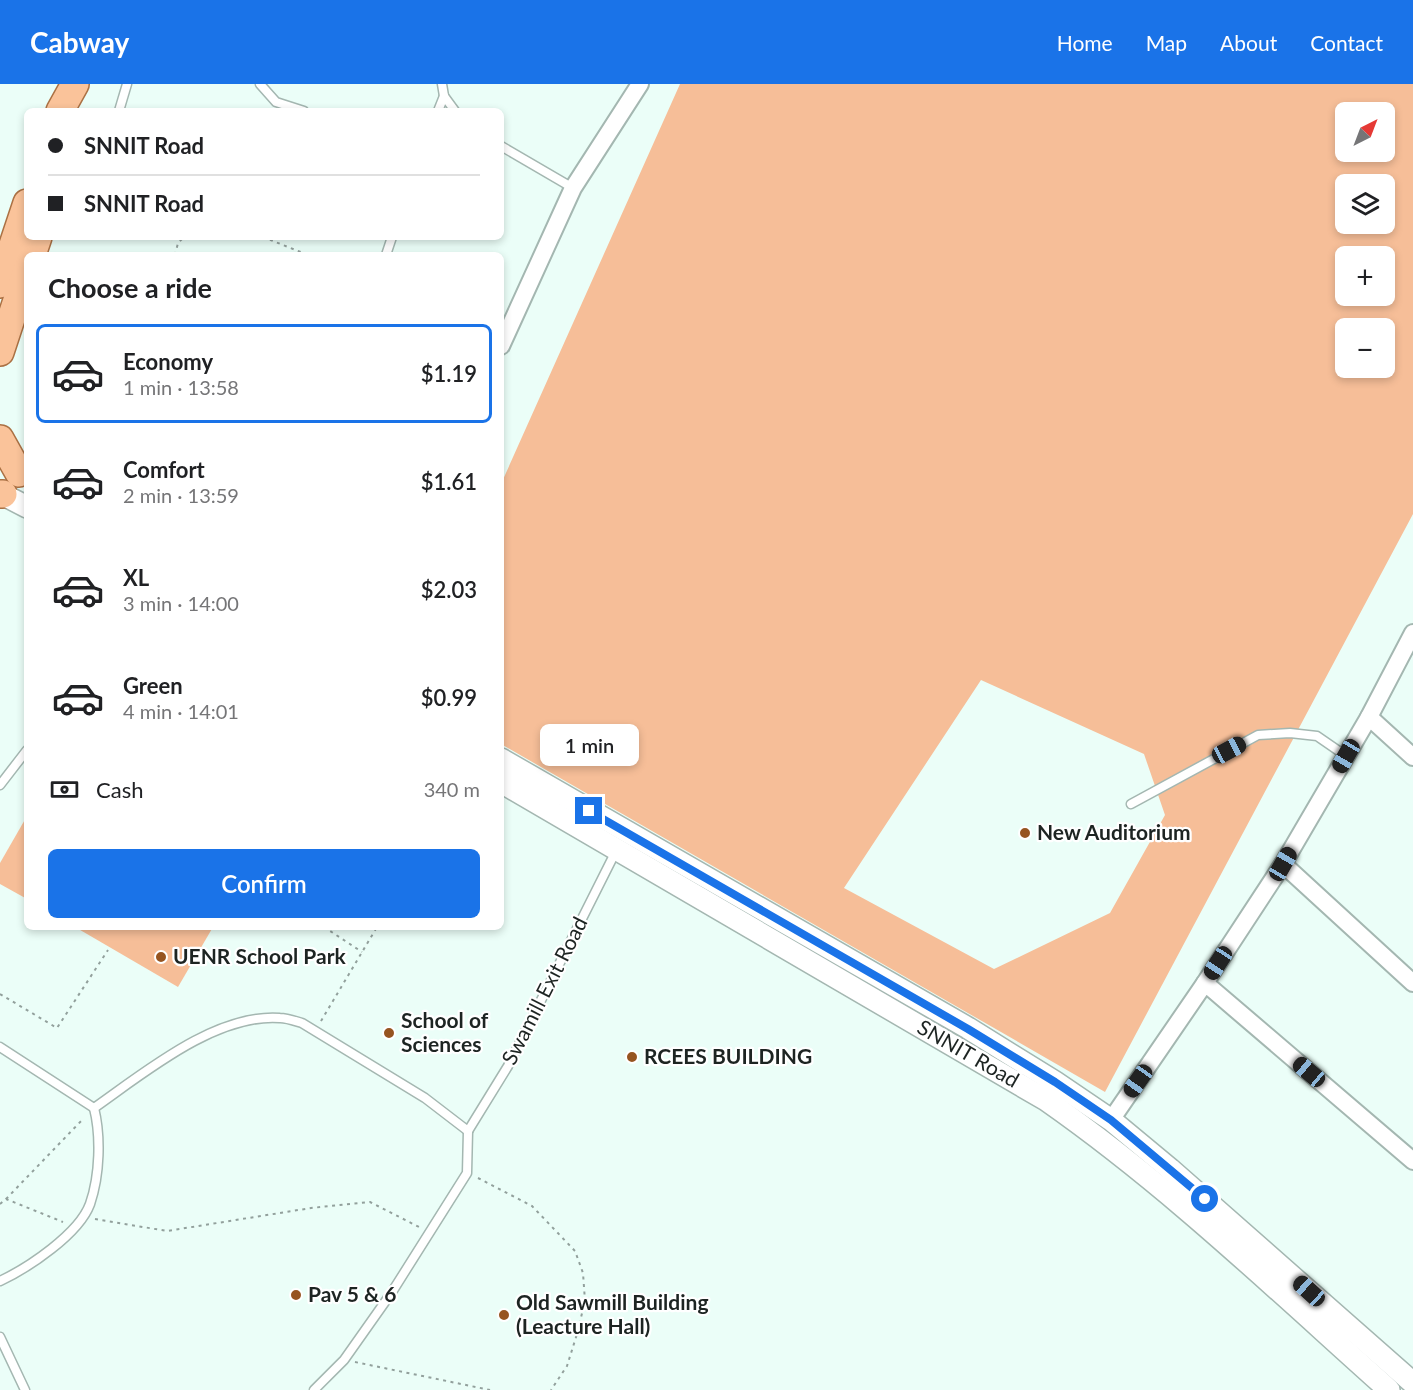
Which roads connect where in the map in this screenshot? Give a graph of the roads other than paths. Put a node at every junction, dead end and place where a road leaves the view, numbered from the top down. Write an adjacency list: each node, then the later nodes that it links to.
1 (127, 84): 8 (lane)
2 (260, 84): 9 (lane)
3 (442, 84): 5 (lane)
4 (640, 84): 13 (street)
5 (444, 96): 10 (lane); 11 (lane)
6 (62, 108): 7 (main road)
7 (74, 108)
8 (120, 108)
9 (295, 108)
10 (439, 108)
11 (453, 108)
12 (504, 148): 13 (lane)
13 (573, 188): 17 (street)
14 (24, 212): 16 (main road)
15 (24, 279): 18 (main road)
16 (0, 284)
17 (504, 339)
18 (0, 352)
19 (0, 439): 20 (main road)
20 (16, 470)
21 (1, 494): 22 (street)
22 (24, 506)
23 (1413, 633): 24 (street)
24 (1369, 717): 26 (street); 27 (street)
25 (24, 754): 30 (lane)
26 (1346, 756): 31 (lane); 35 (street)
27 (1413, 758)
28 (504, 761): 32 (street, SNNIT Road)
29 (504, 783): 32 (street, SNNIT Road)
30 (0, 785)
31 (1131, 804)
32 (560, 805): 33 (street, SNNIT Road)
33 (585, 819): 34 (street, SNNIT Road); 40 (street, SNNIT Road)
34 (617, 849): 41 (lane, Swamill Exit Road); 48 (street, SNNIT Road)
35 (1283, 864): 36 (street); 37 (street)
36 (1205, 983): 40 (street); 42 (street)
37 (1413, 983)
38 (0, 1047): 39 (lane)
39 (94, 1108): 41 (lane); 43 (lane)
40 (1111, 1120): 45 (street, SNNIT Road)
41 (468, 1131): 47 (lane)
42 (1413, 1160)
43 (0, 1281)
44 (0, 1337): 46 (lane)
45 (1413, 1383)
46 (25, 1390)
47 (314, 1390)
48 (1389, 1390)

